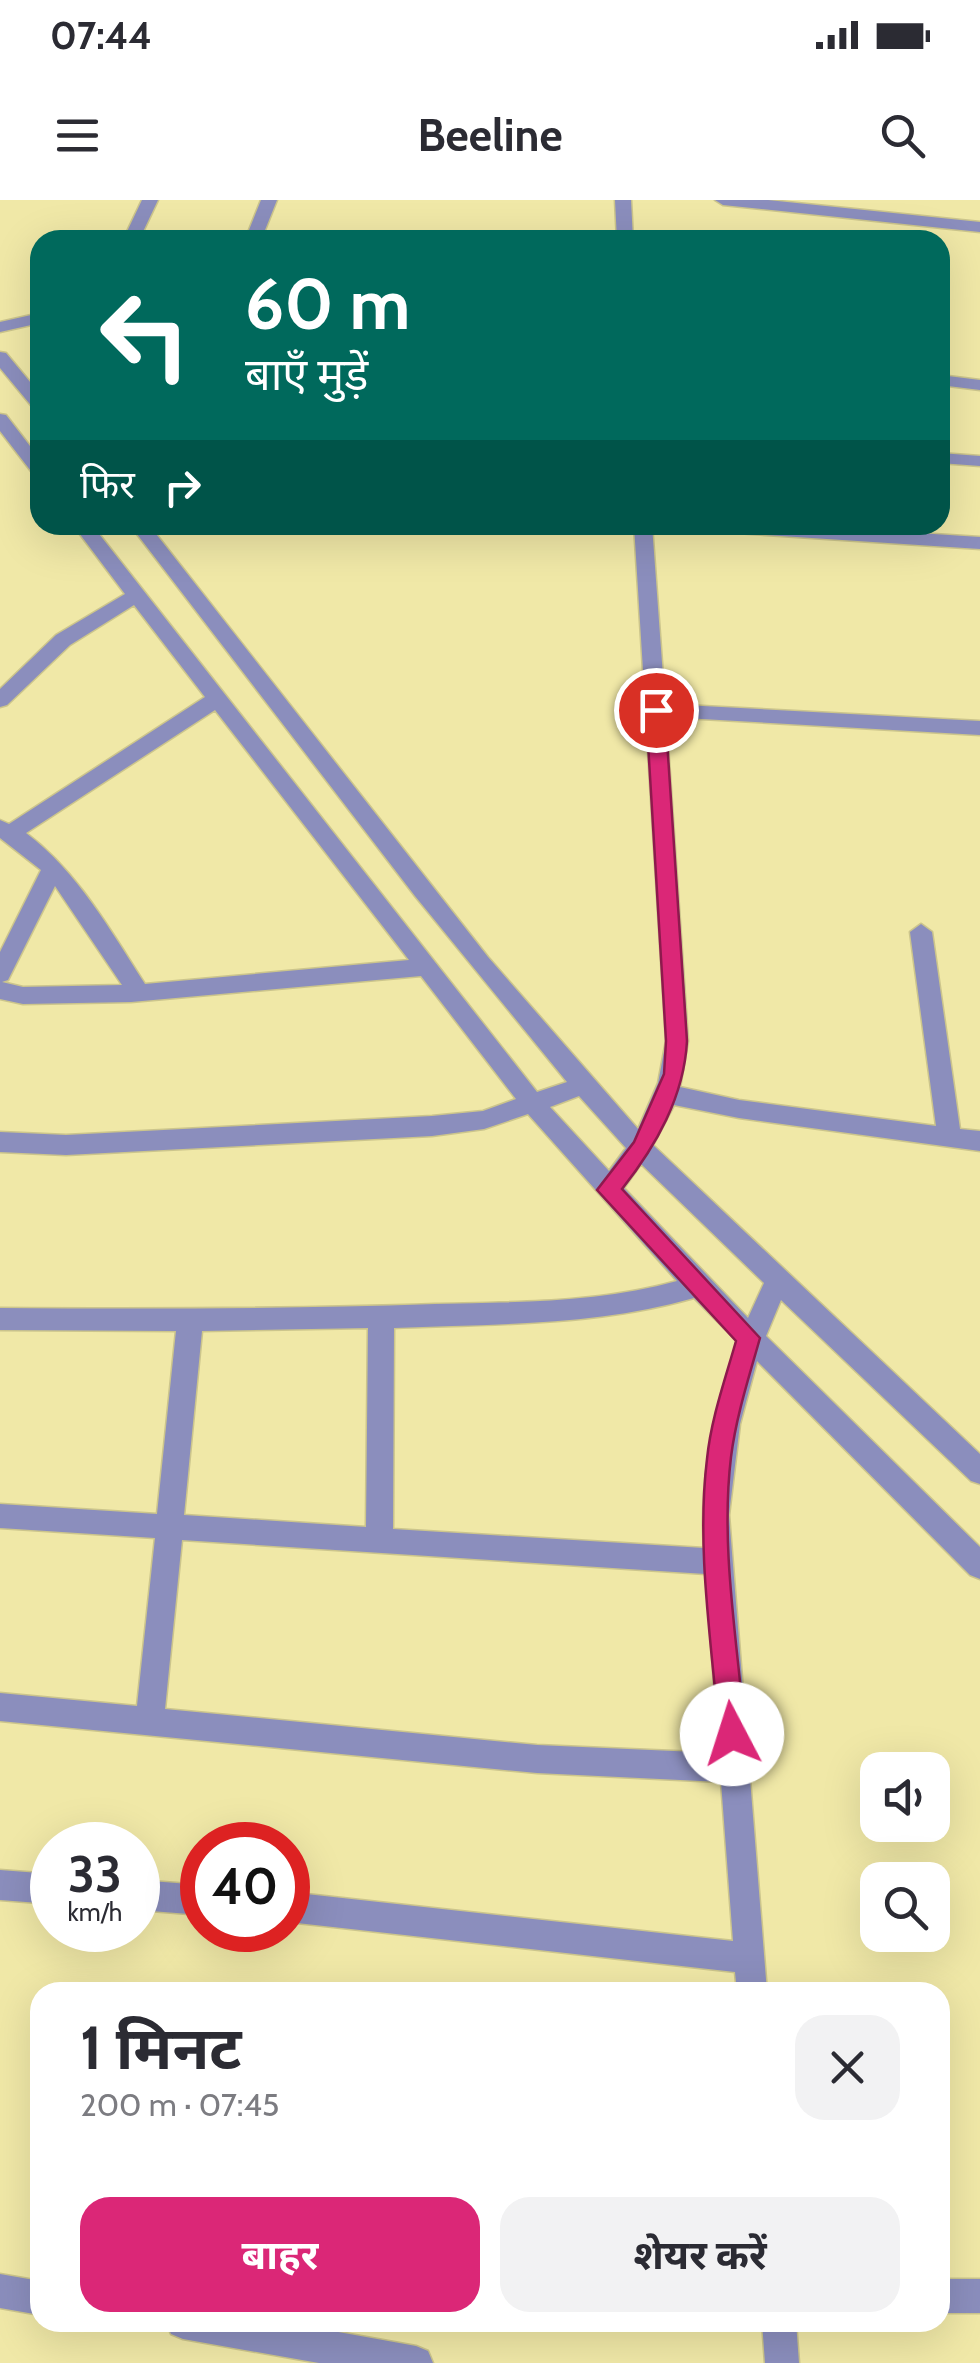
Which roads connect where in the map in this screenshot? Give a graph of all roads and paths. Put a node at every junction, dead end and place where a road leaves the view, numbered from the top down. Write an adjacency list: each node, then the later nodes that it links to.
1 (150, 200): 7 (street)
2 (269, 200): 8 (street)
3 (623, 200): 9 (street)
4 (723, 200): 5 (street)
5 (762, 202): 6 (street)
6 (980, 228)
7 (136, 230)
8 (257, 230)
9 (624, 230)
10 (30, 320): 11 (street)
11 (0, 327)
12 (0, 357): 15 (street)
13 (950, 381): 14 (street)
14 (980, 384)
15 (30, 393)
16 (0, 420): 17 (street)
17 (30, 458)
18 (950, 459): 19 (street)
19 (980, 461)
20 (90, 535): 25 (street)
21 (146, 535): 37 (street)
22 (645, 535): 28 (street)
23 (858, 535): 24 (street)
24 (980, 543)
25 (136, 595): 26 (street); 27 (street)
26 (0, 700)
27 (217, 700): 30 (street); 33 (street)
28 (656, 710): 29 (street); 38 (street)
29 (980, 728)
30 (6, 830): 31 (street)
31 (52, 869): 34 (street); 36 (street)
32 (921, 932): 40 (street)
33 (425, 967): 36 (street); 39 (street)
34 (0, 974)
35 (0, 990): 36 (street)
36 (138, 992)
37 (584, 1085): 39 (street); 43 (street)
38 (667, 1094): 40 (street); 43 (street)
39 (534, 1105): 42 (street); 44 (street)
40 (949, 1137): 41 (street)
41 (980, 1140)
42 (0, 1142)
43 (642, 1147): 44 (street); 45 (street)
44 (608, 1190): 46 (street)
45 (777, 1282): 50 (street); 51 (street)
46 (699, 1286): 48 (street); 50 (street)
47 (0, 1318): 49 (street)
48 (381, 1318): 49 (street); 54 (street)
49 (190, 1319): 53 (street)
50 (749, 1338): 55 (street); 56 (street)
51 (980, 1472)
52 (0, 1516): 53 (street)
53 (172, 1525): 54 (street); 58 (street)
54 (379, 1540): 55 (street)
55 (718, 1562): 59 (street)
56 (980, 1566)
57 (0, 1707): 58 (street)
58 (150, 1720): 59 (street)
59 (735, 1768): 63 (street)
60 (0, 1885): 61 (street)
61 (30, 1887)
62 (310, 1908): 63 (street)
63 (750, 1958): 64 (street)
64 (751, 1982)
65 (0, 2292): 66 (street)
66 (30, 2296)
67 (950, 2296): 68 (street)
68 (980, 2296)
69 (240, 2332): 71 (street)
70 (780, 2332): 72 (street)
71 (416, 2363)
72 (782, 2363)

